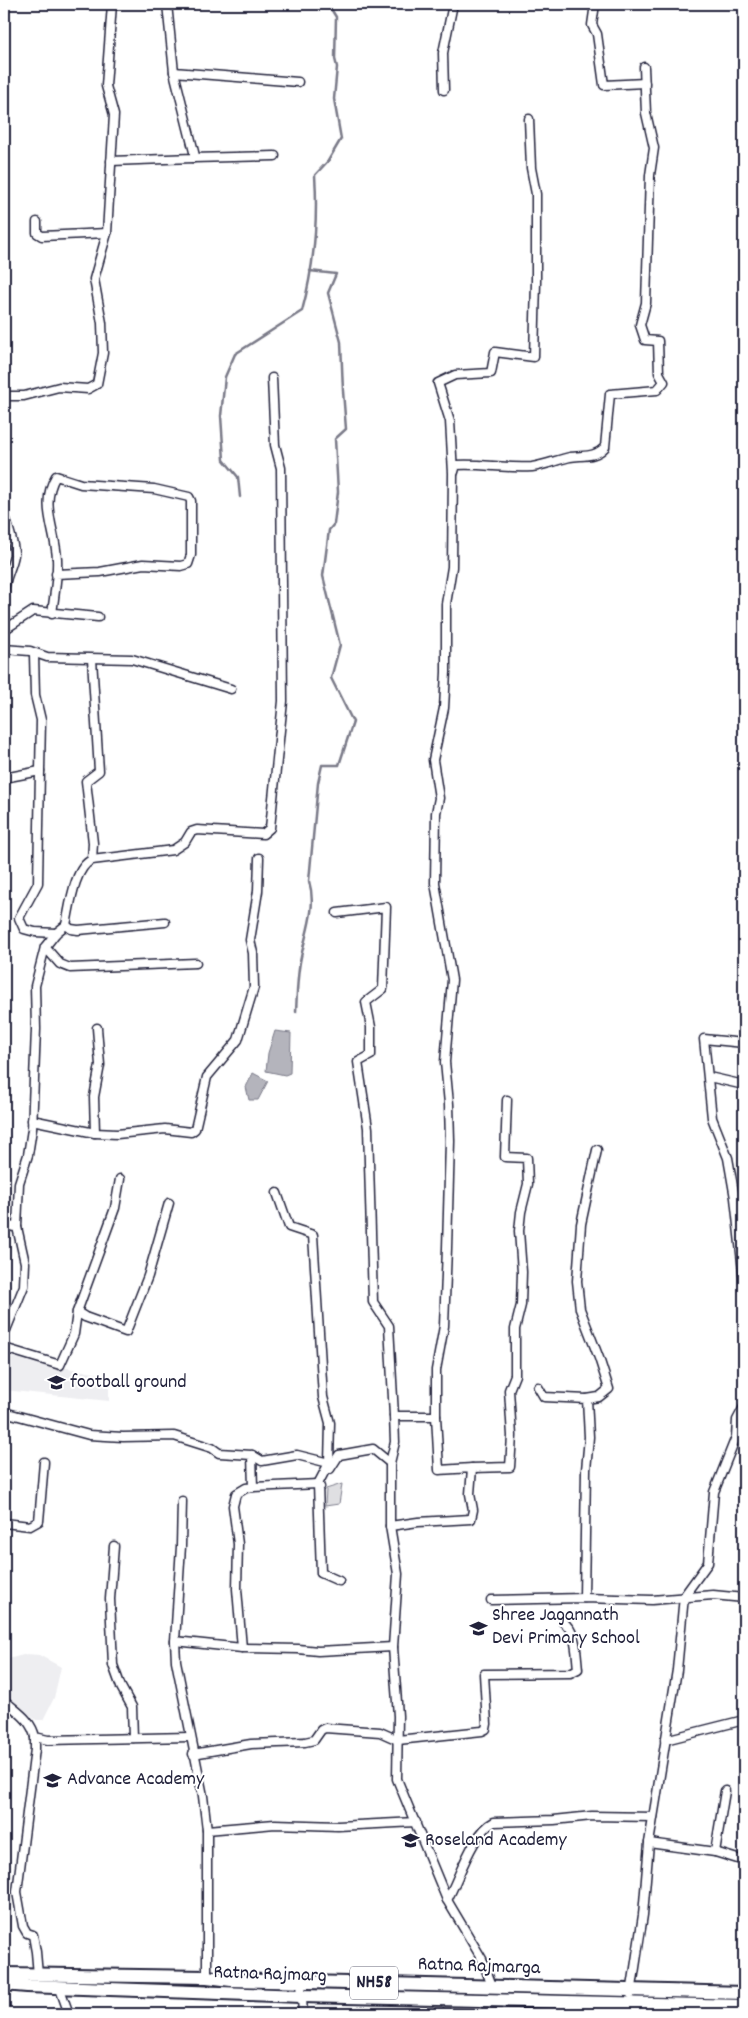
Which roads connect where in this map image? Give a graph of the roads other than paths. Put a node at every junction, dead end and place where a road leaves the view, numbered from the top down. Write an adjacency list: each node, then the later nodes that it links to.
1 (112, 4): 13 (street)
2 (167, 4): 6 (street)
3 (453, 4): 9 (street)
4 (595, 4): 8 (street)
5 (644, 66): 8 (street)
6 (174, 72): 7 (street); 12 (street)
7 (298, 82)
8 (645, 83): 18 (street)
9 (444, 90)
10 (529, 119): 18 (street)
11 (275, 156): 12 (street)
12 (193, 158): 13 (street)
13 (111, 161): 15 (street)
14 (37, 222): 15 (street)
15 (107, 233): 17 (street)
16 (272, 378): 33 (street)
17 (4, 396)
18 (453, 473): 64 (street)
19 (4, 513): 20 (street)
20 (7, 537): 22 (street)
21 (56, 574): 21 (street); 23 (street)
22 (4, 593)
23 (52, 614): 24 (street); 25 (street)
24 (98, 617)
25 (4, 630)
26 (4, 649): 27 (street)
27 (34, 654): 28 (street); 30 (street)
28 (92, 659): 29 (street); 33 (street)
29 (231, 689)
30 (40, 771): 31 (street); 37 (street)
31 (4, 778)
32 (259, 858): 46 (street)
33 (92, 860): 36 (street)
34 (337, 913): 63 (street)
35 (165, 922): 36 (street)
36 (66, 925): 37 (street)
37 (56, 933): 38 (street)
38 (45, 947): 39 (street); 45 (street)
39 (196, 963)
40 (97, 1028): 46 (street)
41 (744, 1043): 42 (street)
42 (709, 1077): 43 (street); 50 (street)
43 (744, 1084)
44 (508, 1100): 71 (street)
45 (32, 1120): 46 (street); 54 (street)
46 (95, 1133)
47 (597, 1150): 60 (street)
48 (120, 1178): 56 (street)
49 (277, 1193): 69 (street)
50 (735, 1198): 51 (street); 55 (street)
51 (744, 1199)
52 (169, 1203): 56 (street)
53 (4, 1226): 54 (street)
54 (17, 1227): 57 (street)
55 (744, 1282)
56 (77, 1312): 58 (street)
57 (4, 1335)
58 (4, 1348)
59 (538, 1386): 60 (street)
60 (587, 1399): 80 (street)
61 (744, 1407): 65 (street)
62 (4, 1412): 66 (street)
63 (394, 1416): 64 (street); 70 (street)
64 (436, 1416): 71 (street)
65 (740, 1421): 79 (street)
66 (252, 1455): 69 (street); 73 (street)
67 (339, 1455): 69 (street); 70 (street); 72 (street)
68 (44, 1462): 75 (street)
69 (329, 1463): 72 (street)
70 (390, 1463): 76 (street)
71 (472, 1468): 76 (street)
72 (318, 1484): 73 (street); 78 (street)
73 (253, 1487): 86 (street)
74 (182, 1501): 84 (street)
75 (4, 1523)
76 (390, 1526): 85 (street)
77 (114, 1546): 90 (street)
78 (339, 1581)
79 (684, 1596): 80 (street); 81 (street); 93 (street)
80 (584, 1598): 82 (street)
81 (744, 1598)
82 (491, 1600)
83 (563, 1622): 92 (street)
84 (175, 1641): 86 (street); 91 (street)
85 (393, 1647): 86 (street); 92 (street)
86 (242, 1648)
87 (4, 1700): 89 (street)
88 (744, 1720): 93 (street)
89 (35, 1737): 90 (street); 104 (street)
90 (133, 1738): 91 (street)
91 (190, 1738): 94 (street)
92 (398, 1740): 94 (street); 97 (street)
93 (665, 1740): 96 (street)
94 (194, 1754): 98 (street)
95 (725, 1791): 100 (street)
96 (653, 1816): 99 (street); 102 (street)
97 (416, 1822): 98 (street); 102 (street)
98 (207, 1830): 105 (street)
99 (649, 1843): 100 (street); 110 (street)
100 (715, 1852): 101 (street)
101 (744, 1861)
102 (447, 1900): 109 (street)
103 (4, 1974): 104 (main road, Ratna Rajmarga / NH58)
104 (38, 1975): 105 (main road, Ratna Rajmarga / NH58)
105 (207, 1977): 106 (main road, Ratna Rajmarga / NH58)
106 (301, 1982): 109 (main road, Ratna Rajmarga / NH58); 112 (street)
107 (4, 1984): 108 (main road, Ratna Rajmarg / NH58)
108 (59, 1986): 112 (main road, Ratna Rajmarg / NH58); 115 (street)
109 (492, 1986): 110 (main road, Ratna Rajmarga / NH58)
110 (632, 1989): 111 (main road, Ratna Rajmarga / NH58); 113 (street)
111 (744, 1993)
112 (301, 1996): 113 (main road, Ratna Rajmarg / NH58); 116 (street)
113 (631, 2002): 114 (main road, Ratna Rajmarg / NH58)
114 (744, 2006)
115 (69, 2014)
116 (302, 2014)

